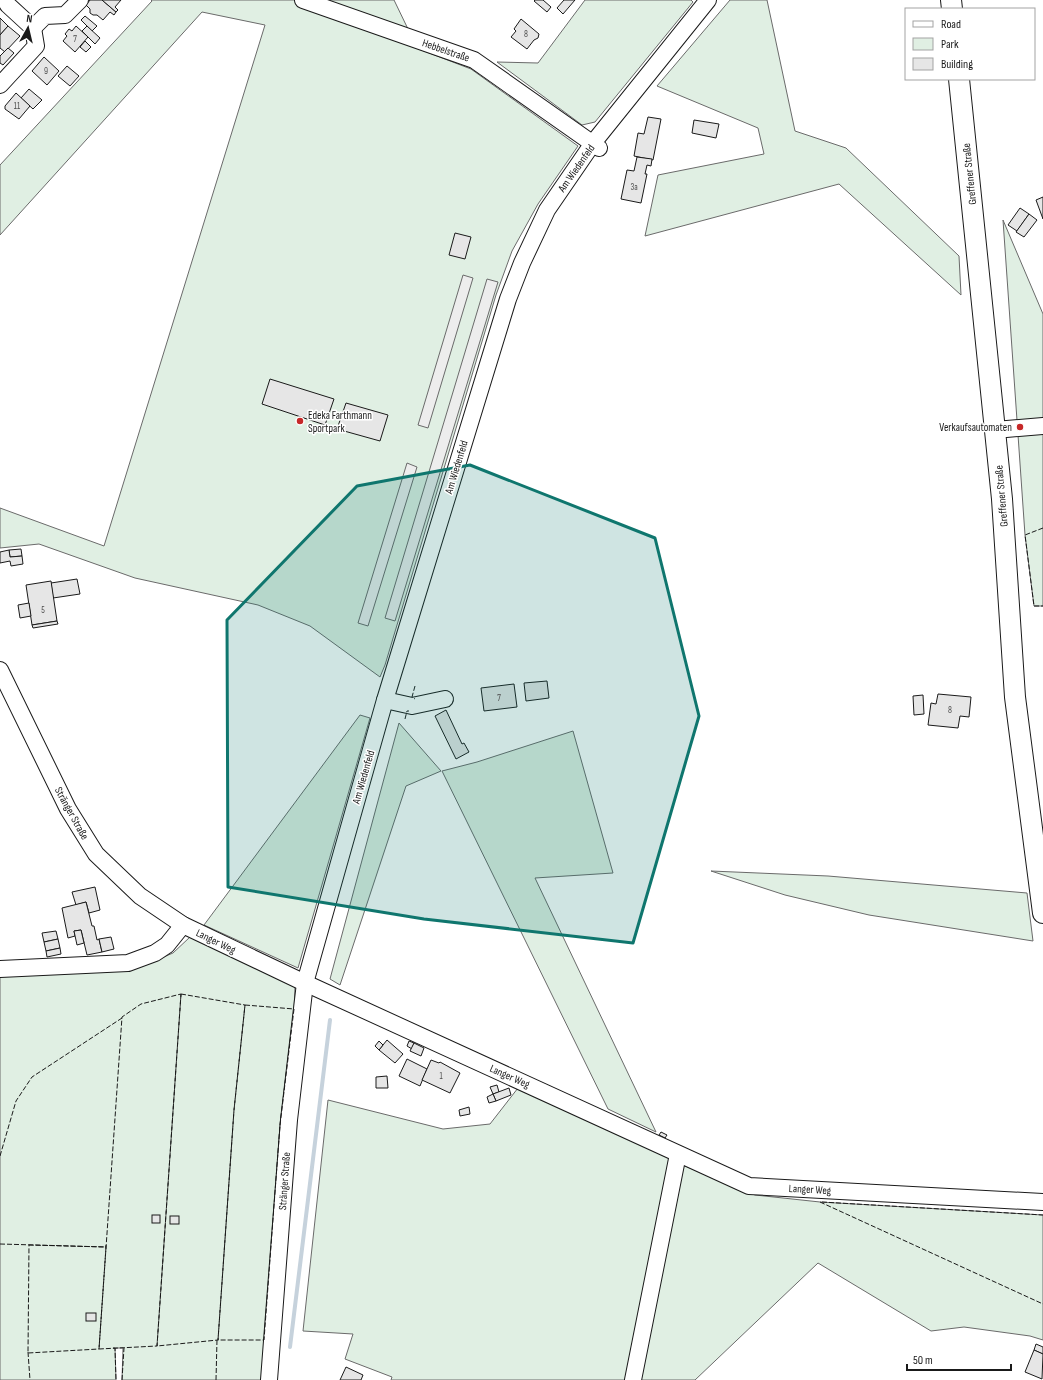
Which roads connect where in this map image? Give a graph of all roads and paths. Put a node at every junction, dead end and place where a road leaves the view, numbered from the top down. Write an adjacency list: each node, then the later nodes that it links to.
1 (5, 0): 5 (street)
2 (80, 0): 5 (street)
3 (303, 0): 8 (street, Hebbelstraße)
4 (708, 0): 8 (street, Am Wiedenfeld)
5 (33, 28): 7 (street)
6 (959, 80): 10 (main road, Greffener Straße)
7 (0, 85)
8 (596, 145): 13 (street, Am Wiedenfeld)
9 (1043, 426): 10 (street)
10 (995, 430): 14 (main road, Greffener Straße)
11 (0, 670): 15 (street, Stränger Straße)
12 (445, 699): 13 (street)
13 (385, 700): 17 (street, Am Wiedenfeld)
14 (1043, 913)
15 (183, 925): 16 (street, Langer Weg); 17 (street, Langer Weg)
16 (0, 969)
17 (306, 983): 18 (street, Langer Weg); 20 (street, Stränger Straße)
18 (678, 1154): 19 (street, Langer Weg); 21 (street)
19 (1043, 1202)
20 (269, 1380)
21 (633, 1380)

